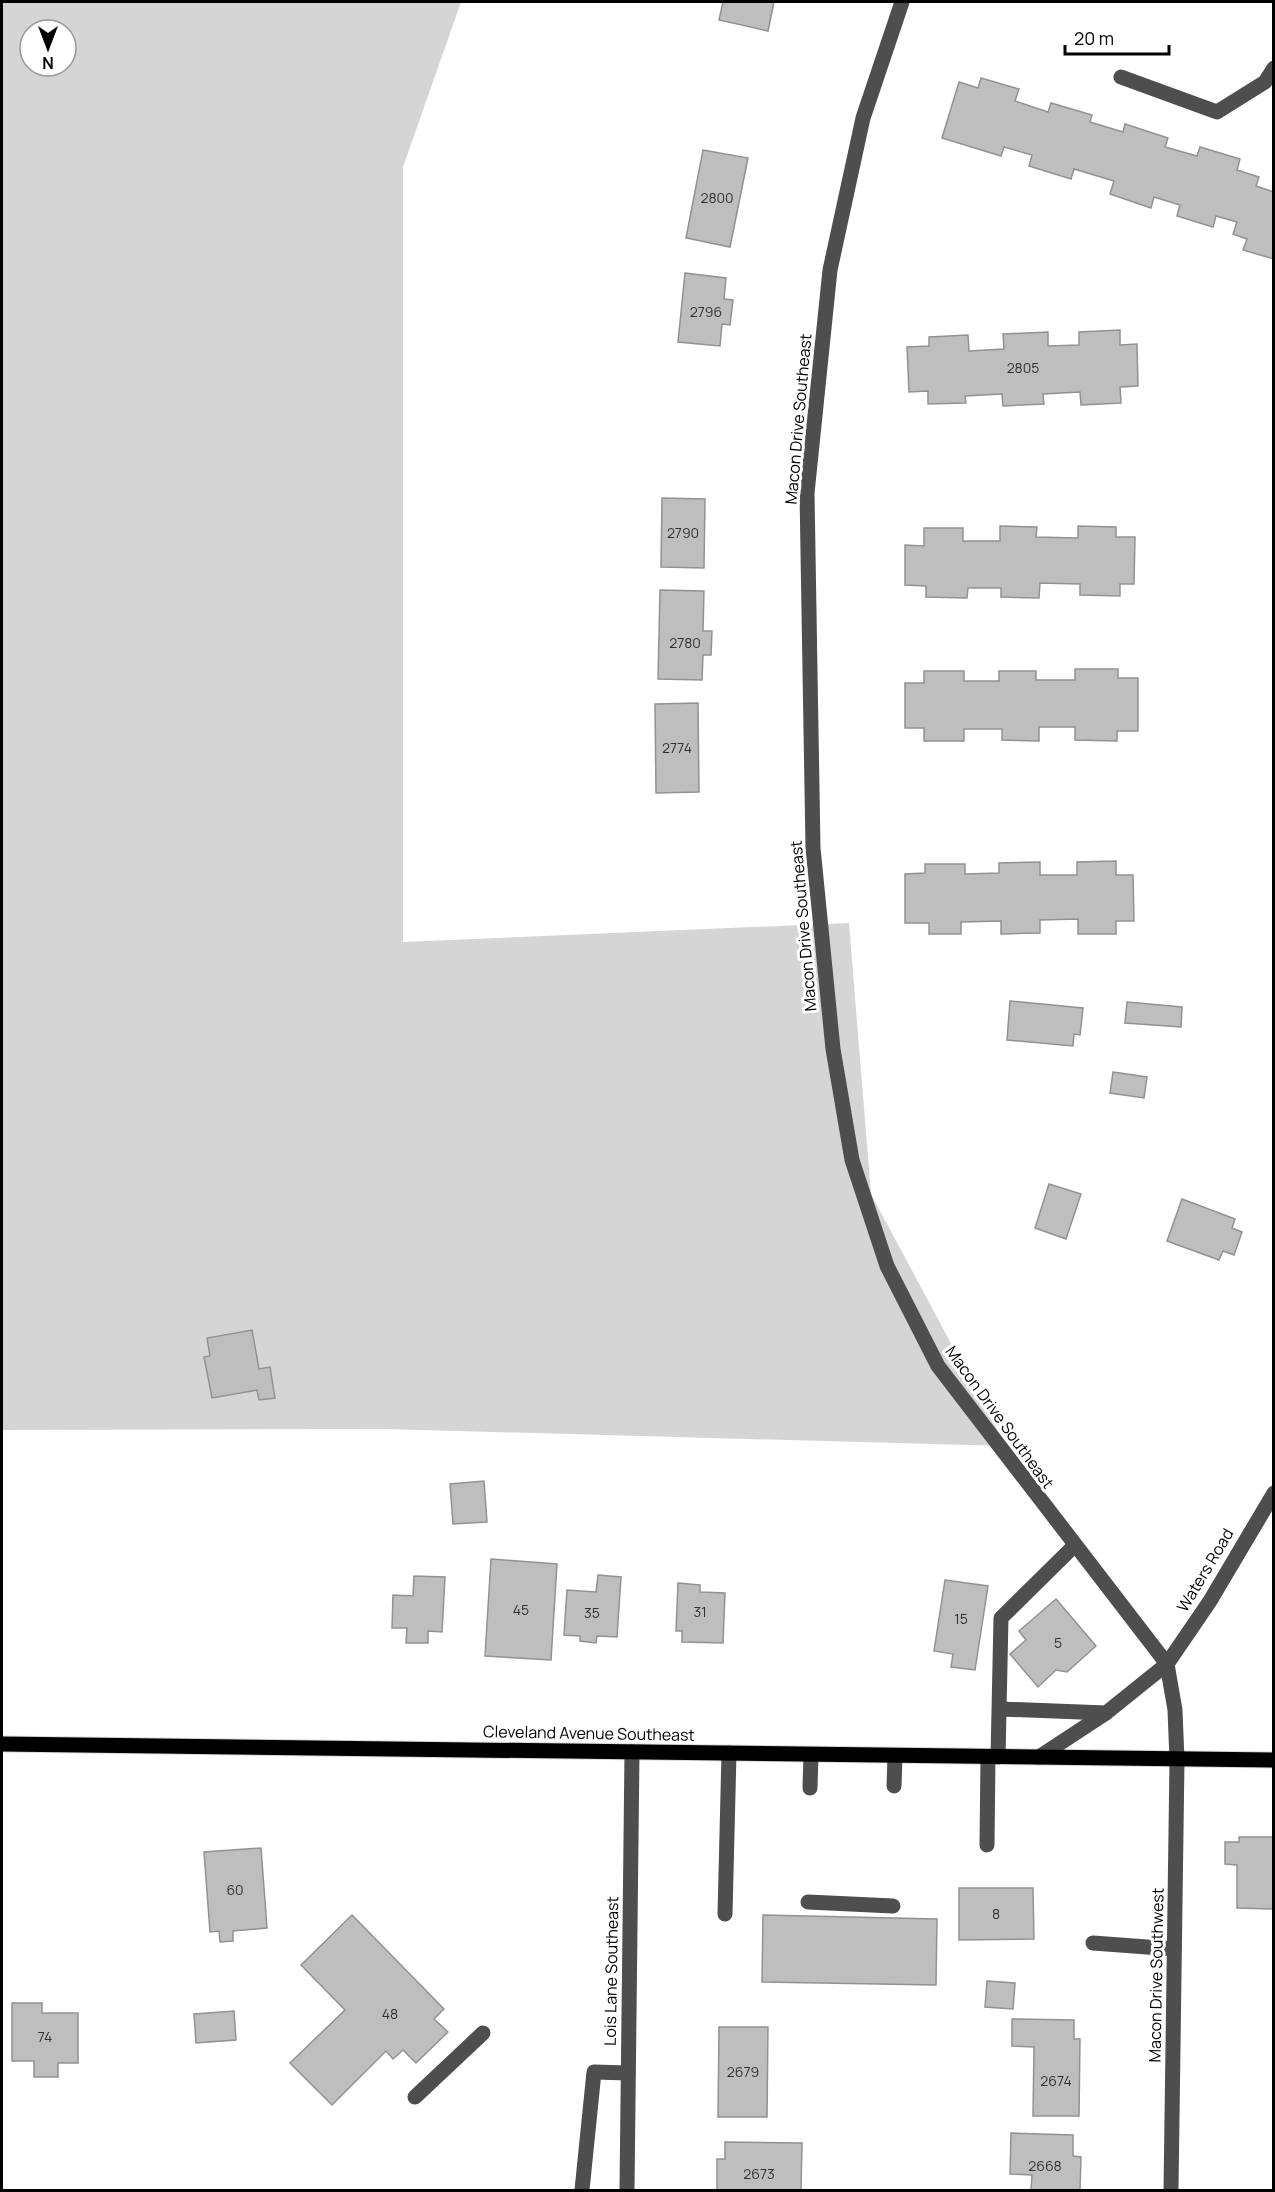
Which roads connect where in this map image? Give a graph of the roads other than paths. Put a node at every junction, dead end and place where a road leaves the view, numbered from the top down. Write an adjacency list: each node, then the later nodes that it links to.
1 (902, 2): 5 (street, Macon Drive Southeast)
2 (1274, 68): 3 (street)
3 (1121, 77)
4 (1274, 1493): 6 (street, Waters Road)
5 (1074, 1546): 6 (street, Macon Drive Southeast); 7 (street)
6 (1167, 1664): 8 (street, Waters Road); 16 (street, Macon Drive Southeast)
7 (1000, 1709): 8 (street); 14 (street)
8 (1106, 1713): 15 (street, Waters Road)
9 (2, 1744): 10 (main road, Cleveland Avenue Southeast)
10 (632, 1752): 11 (main road, Cleveland Avenue Southeast); 27 (street, Lois Lane Southeast)
11 (729, 1753): 12 (main road, Cleveland Avenue Southeast); 23 (street)
12 (811, 1755): 13 (main road, Cleveland Avenue Southeast); 19 (street)
13 (895, 1756): 14 (main road, Cleveland Avenue Southeast); 18 (street)
14 (993, 1757): 15 (main road, Cleveland Avenue Southeast); 20 (street)
15 (1039, 1757): 16 (main road, Cleveland Avenue Southeast)
16 (1177, 1760): 17 (main road, Cleveland Avenue Southeast); 25 (street, Macon Drive Southwest)
17 (1274, 1760)
18 (894, 1786)
19 (810, 1788)
20 (987, 1845)
21 (808, 1902): 22 (street)
22 (893, 1905)
23 (725, 1914)
24 (1093, 1943): 25 (street)
25 (1174, 1948): 31 (street, Macon Drive Southwest)
26 (483, 2033): 28 (street)
27 (628, 2073): 29 (street); 30 (street, Lois Lane Southeast)
28 (415, 2097)
29 (582, 2190)
30 (627, 2190)
31 (1171, 2190)

